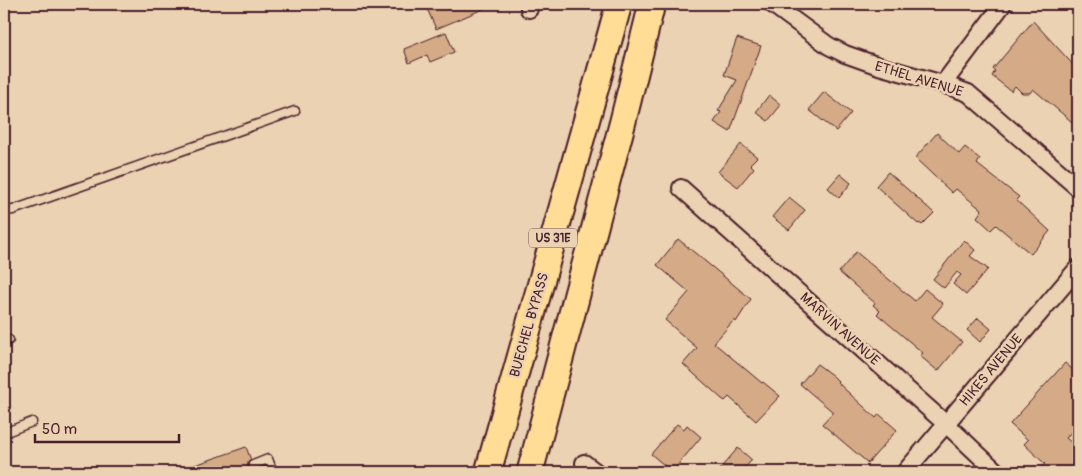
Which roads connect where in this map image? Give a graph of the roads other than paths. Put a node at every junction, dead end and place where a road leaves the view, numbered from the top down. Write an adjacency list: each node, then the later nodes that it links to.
1 (618, 4): 16 (main road, BUECHEL BYPASS / US 31E)
2 (652, 4): 17 (main road, US 31E)
3 (772, 4): 5 (street, ETHEL AVENUE)
4 (1003, 4): 5 (street)
5 (943, 84): 8 (street, ETHEL AVENUE)
6 (295, 111): 9 (lane)
7 (682, 188): 12 (street, MARVIN AVENUE)
8 (1078, 188)
9 (4, 211)
10 (1078, 268): 12 (street, HIKES AVENUE)
11 (32, 422): 13 (lane)
12 (946, 424): 18 (street, HIKES AVENUE); 19 (street, MARVIN AVENUE)
13 (4, 433)
14 (253, 465): 15 (lane)
15 (273, 472)
16 (488, 472)
17 (530, 472)
18 (905, 472)
19 (997, 472)

